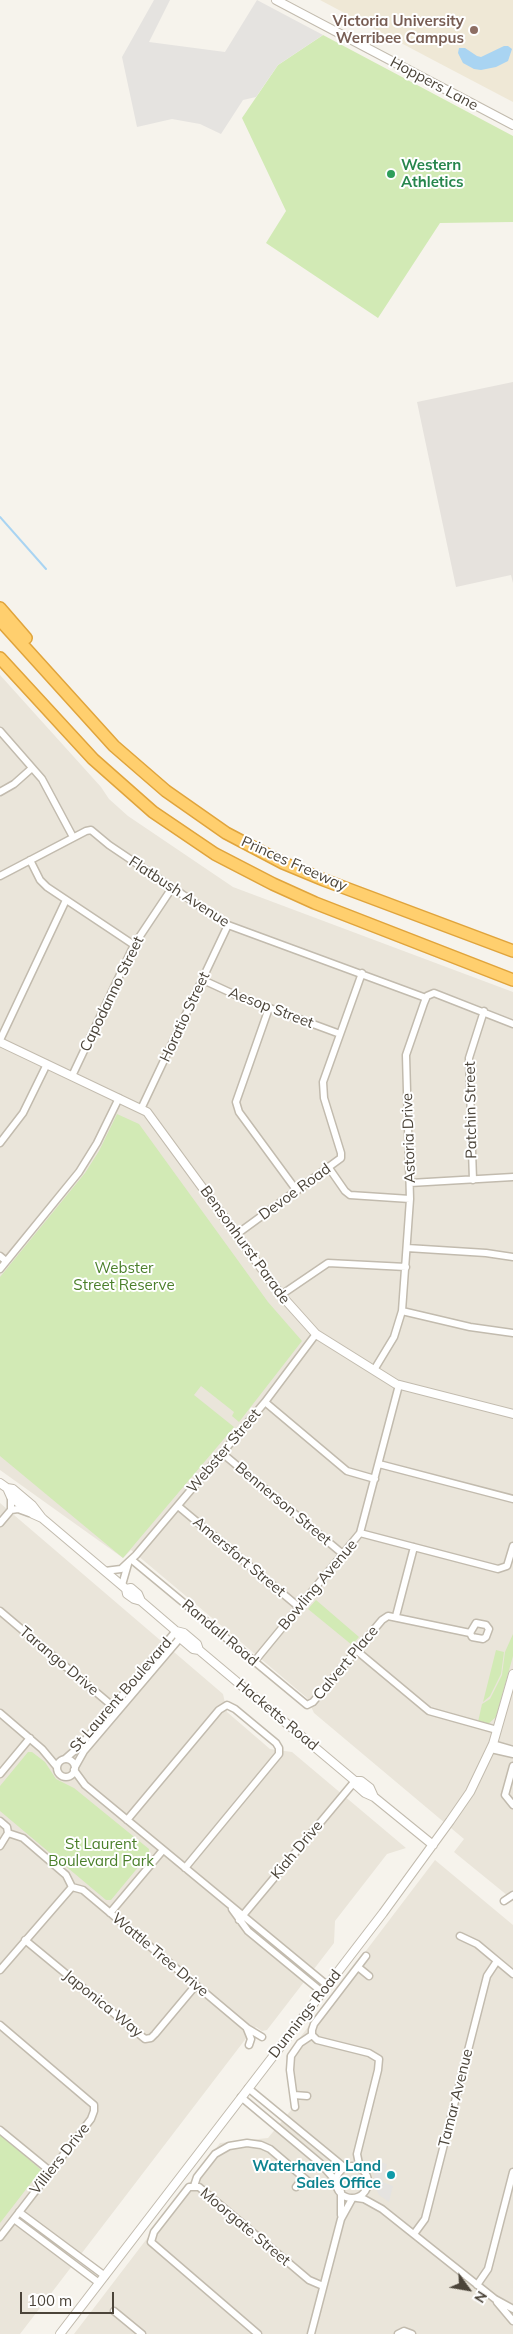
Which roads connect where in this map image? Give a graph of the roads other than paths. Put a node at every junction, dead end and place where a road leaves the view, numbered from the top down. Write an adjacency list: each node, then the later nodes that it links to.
1 (276, 0): 2 (street, Hoppers Lane)
2 (513, 125)
3 (0, 608): 6 (highway)
4 (0, 620): 6 (highway, Princes Freeway)
5 (0, 658): 20 (highway, Princes Freeway)
6 (75, 704): 17 (highway, Princes Freeway)
7 (0, 732): 8 (street)
8 (32, 768): 9 (street); 10 (street)
9 (0, 792)
10 (74, 837): 11 (street, Flatbush Avenue); 13 (street, Flatbush Avenue)
11 (30, 860): 12 (street, Flatbush Avenue); 14 (street)
12 (0, 876)
13 (172, 888): 15 (street, Flatbush Avenue); 16 (street, Capodanno Street)
14 (66, 900): 16 (street); 26 (street)
15 (228, 925): 18 (street, Flatbush Avenue); 19 (street, Horatio Street)
16 (134, 945): 28 (street, Capodanno Street)
17 (513, 950)
18 (362, 973): 21 (street, Flatbush Avenue); 25 (street, Devoe Road)
19 (203, 980): 22 (street, Aesop Street); 30 (street, Horatio Street)
20 (513, 980)
21 (426, 998): 23 (street); 35 (street, Astoria Drive)
22 (269, 1008): 25 (street, Aesop Street); 36 (street)
23 (484, 1011): 24 (street); 34 (street, Patchin Street)
24 (513, 1024)
25 (340, 1034): 32 (street, Devoe Road)
26 (0, 1041): 27 (street, Bensonhurst Parade)
27 (47, 1064): 28 (street, Bensonhurst Parade); 31 (street)
28 (72, 1076): 29 (street, Bensonhurst Parade)
29 (119, 1098): 30 (street, Bensonhurst Parade); 42 (street)
30 (141, 1108): 38 (street, Bensonhurst Parade)
31 (0, 1143)
32 (329, 1168): 36 (street, Devoe Road); 37 (street)
33 (513, 1177): 34 (street)
34 (473, 1180): 35 (street)
35 (410, 1183): 37 (street, Astoria Drive)
36 (296, 1191): 38 (street, Devoe Road)
37 (410, 1199): 39 (street, Astoria Drive)
38 (237, 1234): 45 (street, Bensonhurst Parade)
39 (407, 1248): 41 (street); 43 (street, Astoria Drive)
40 (0, 1256): 42 (street)
41 (513, 1257)
42 (6, 1261): 44 (street)
43 (406, 1267): 45 (street); 46 (street, Astoria Drive)
44 (0, 1269)
45 (281, 1295): 48 (street, Bensonhurst Parade)
46 (402, 1310): 47 (street); 49 (street, Astoria Drive)
47 (513, 1333)
48 (316, 1334): 49 (street, Bensonhurst Parade); 51 (street, Webster Street)
49 (374, 1370): 50 (street, Bensonhurst Parade)
50 (399, 1385): 52 (street, Bensonhurst Parade); 54 (street, Bowling Avenue)
51 (265, 1402): 53 (street, Webster Street); 55 (street)
52 (513, 1414)
53 (222, 1453): 59 (street, Webster Street); 67 (street, Bennerson Street)
54 (379, 1464): 55 (street, Bowling Avenue); 58 (street)
55 (374, 1480): 64 (street, Bowling Avenue)
56 (3, 1486): 57 (street, Hacketts Road); 62 (street, Hacketts Road)
57 (11, 1496): 60 (street); 61 (street, Hacketts Road)
58 (513, 1499)
59 (178, 1506): 68 (street, Webster Street); 71 (street, Amersfort Street)
60 (11, 1510): 61 (street); 63 (street)
61 (33, 1514): 62 (street, Hacketts Road)
62 (42, 1518): 69 (street, Hacketts Road)
63 (0, 1523)
64 (360, 1533): 66 (street); 67 (street, Bowling Avenue)
65 (513, 1546): 66 (street)
66 (414, 1547): 73 (street)
67 (344, 1555): 71 (street, Bowling Avenue)
68 (130, 1562): 69 (street); 70 (street, Webster Street); 77 (street, Randall Road)
69 (105, 1571): 70 (street, Hacketts Road)
70 (125, 1589): 75 (street, Hacketts Road)
71 (300, 1608): 77 (street, Bowling Avenue)
72 (0, 1612): 80 (street, Tarango Drive)
73 (396, 1616): 74 (street, Calvert Place); 76 (street, Calvert Place)
74 (470, 1633)
75 (180, 1634): 80 (street, St Laurent Boulevard); 94 (street, Hacketts Road)
76 (357, 1651): 79 (street, Calvert Place); 82 (street)
77 (254, 1662): 79 (street, Randall Road)
78 (513, 1674): 82 (street, Dunnings Road)
79 (308, 1705)
80 (116, 1709): 88 (street, St Laurent Boulevard); 91 (street, St Laurent Boulevard)
81 (0, 1713): 83 (street)
82 (498, 1730): 84 (street, Dunnings Road)
83 (30, 1738): 85 (street); 92 (street)
84 (492, 1747): 86 (street); 87 (street); 100 (street, Dunnings Road)
85 (42, 1748): 88 (street); 90 (street)
86 (513, 1750)
87 (513, 1754)
88 (63, 1760): 90 (street); 91 (street)
89 (513, 1766): 96 (street)
90 (57, 1767): 93 (street)
91 (75, 1769): 93 (street); 95 (street)
92 (0, 1774)
93 (67, 1777): 95 (street)
94 (355, 1781): 100 (street, Hacketts Road); 108 (street, Kiah Drive)
95 (86, 1785): 97 (street)
96 (513, 1805)
97 (127, 1820): 102 (street); 103 (street)
98 (0, 1822): 99 (street)
99 (8, 1833): 101 (street); 104 (street)
100 (433, 1845): 118 (street, Dunnings Road)
101 (0, 1846)
102 (163, 1850): 103 (street); 107 (street)
103 (185, 1868): 108 (street)
104 (72, 1887): 107 (street, Wattle Tree Drive); 110 (street)
105 (513, 1895): 106 (street)
106 (504, 1900)
107 (110, 1914): 117 (street, Wattle Tree Drive)
108 (241, 1918): 118 (street)
109 (460, 1936): 112 (street)
110 (25, 1940): 114 (street); 117 (street, Japonica Way)
111 (366, 1956): 113 (street)
112 (497, 1961): 115 (street); 147 (street, Tamar Avenue)
113 (358, 1967): 116 (street); 121 (street)
114 (0, 1970)
115 (513, 1974)
116 (369, 1976)
117 (196, 1985): 120 (street, Wattle Tree Drive)
118 (324, 1988): 124 (street, Dunnings Road)
119 (0, 2025): 133 (street, Villiers Drive)
120 (247, 2028): 122 (street, Wattle Tree Drive); 123 (street)
121 (312, 2035): 125 (street); 130 (street)
122 (262, 2038)
123 (249, 2046)
124 (248, 2088): 127 (street, Dunnings Road); 131 (street)
125 (294, 2095): 126 (street); 128 (street)
126 (307, 2096)
127 (242, 2097): 136 (street); 149 (street, Dunnings Road)
128 (295, 2107)
129 (0, 2130): 133 (street)
130 (357, 2154): 131 (street); 132 (street)
131 (346, 2167): 132 (street); 136 (street)
132 (360, 2169): 140 (street)
133 (50, 2171): 144 (street, Villiers Drive)
134 (513, 2172): 151 (street)
135 (303, 2178): 137 (street); 138 (street); 139 (street)
136 (336, 2181): 141 (street)
137 (310, 2183)
138 (194, 2186): 152 (street, Moorgate Street); 159 (street, Moorgate Street)
139 (296, 2186)
140 (367, 2187): 142 (street); 143 (street)
141 (341, 2192): 142 (street); 146 (street)
142 (354, 2198): 143 (street); 146 (street)
143 (376, 2205): 147 (street)
144 (19, 2212): 145 (street, Villiers Drive); 149 (street)
145 (14, 2219): 148 (street, Villiers Drive); 150 (street)
146 (340, 2219): 152 (street)
147 (414, 2234): 151 (street)
148 (0, 2237)
149 (104, 2276): 150 (street, Dunnings Road)
150 (99, 2283): 157 (street, Dunnings Road)
151 (477, 2285): 153 (street)
152 (323, 2286): 160 (street)
153 (495, 2299): 154 (street); 156 (street)
154 (513, 2309)
155 (114, 2311): 158 (street)
156 (513, 2321)
157 (60, 2334)
158 (142, 2334)
159 (258, 2334)
160 (311, 2334)
161 (398, 2334): 162 (street)
162 (412, 2334)

